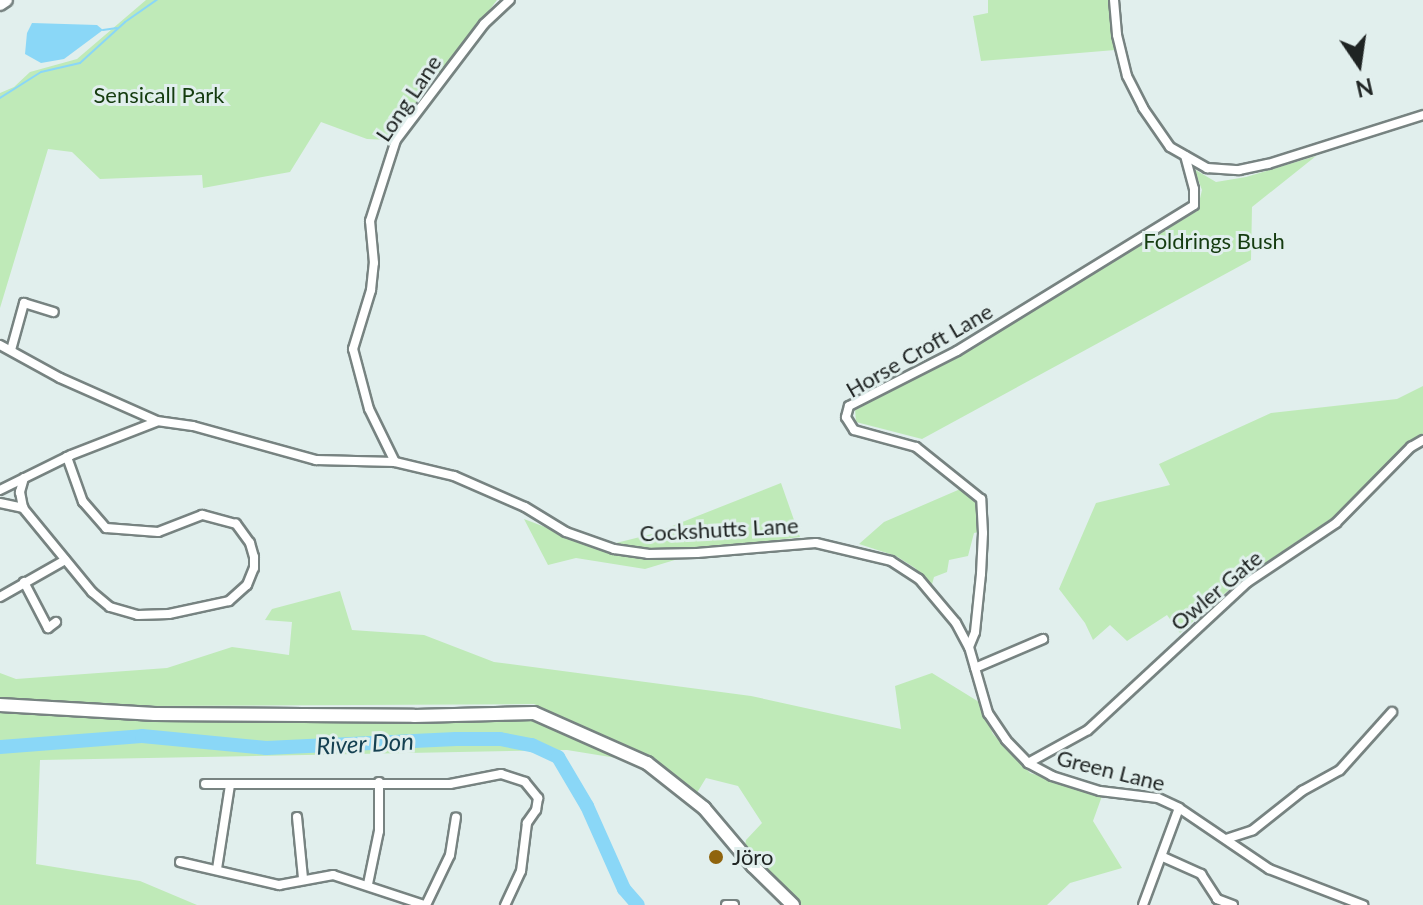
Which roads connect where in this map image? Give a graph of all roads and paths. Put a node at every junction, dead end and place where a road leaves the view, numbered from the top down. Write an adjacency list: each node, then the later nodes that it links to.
1 (6, 0): 4 (main road)
2 (510, 0): 13 (street, Long Lane)
3 (1114, 0): 6 (street)
4 (0, 4)
5 (1422, 116): 6 (street)
6 (1185, 156): 25 (street, Horse Croft Lane)
7 (54, 312): 9 (street)
8 (0, 345): 9 (street, Cockshutts Lane)
9 (11, 350): 10 (street, Cockshutts Lane)
10 (157, 421): 12 (street); 13 (street, Cockshutts Lane)
11 (1423, 440): 29 (street, Owler Gate)
12 (67, 457): 14 (street); 18 (street)
13 (395, 462): 25 (street, Cockshutts Lane)
14 (24, 478): 15 (street); 17 (street)
15 (0, 490)
16 (0, 503): 17 (street)
17 (23, 508): 18 (street)
18 (65, 560): 19 (street)
19 (24, 582): 20 (street); 22 (street)
20 (0, 597)
21 (56, 622): 22 (street)
22 (48, 628): 23 (street)
23 (44, 638)
24 (1043, 639): 26 (street)
25 (969, 647): 26 (street, Cockshutts Lane)
26 (975, 668): 29 (street, Cockshutts Lane)
27 (0, 705): 46 (main road)
28 (1392, 712): 36 (street)
29 (1028, 763): 33 (street, Green Lane)
30 (379, 782): 32 (street); 41 (street); 43 (street)
31 (205, 784): 32 (street)
32 (230, 785): 39 (street)
33 (1179, 808): 36 (street); 37 (street, Green Lane)
34 (297, 817): 40 (street)
35 (456, 817): 42 (street)
36 (1226, 839): 49 (street)
37 (1163, 857): 47 (street, Green Lane); 48 (street)
38 (180, 862): 39 (street)
39 (217, 869): 40 (street)
40 (303, 878): 41 (street)
41 (368, 884): 42 (street)
42 (425, 905)
43 (505, 905)
44 (726, 905): 45 (street)
45 (734, 905)
46 (793, 905)
47 (1143, 905)
48 (1233, 905)
49 (1363, 905)

